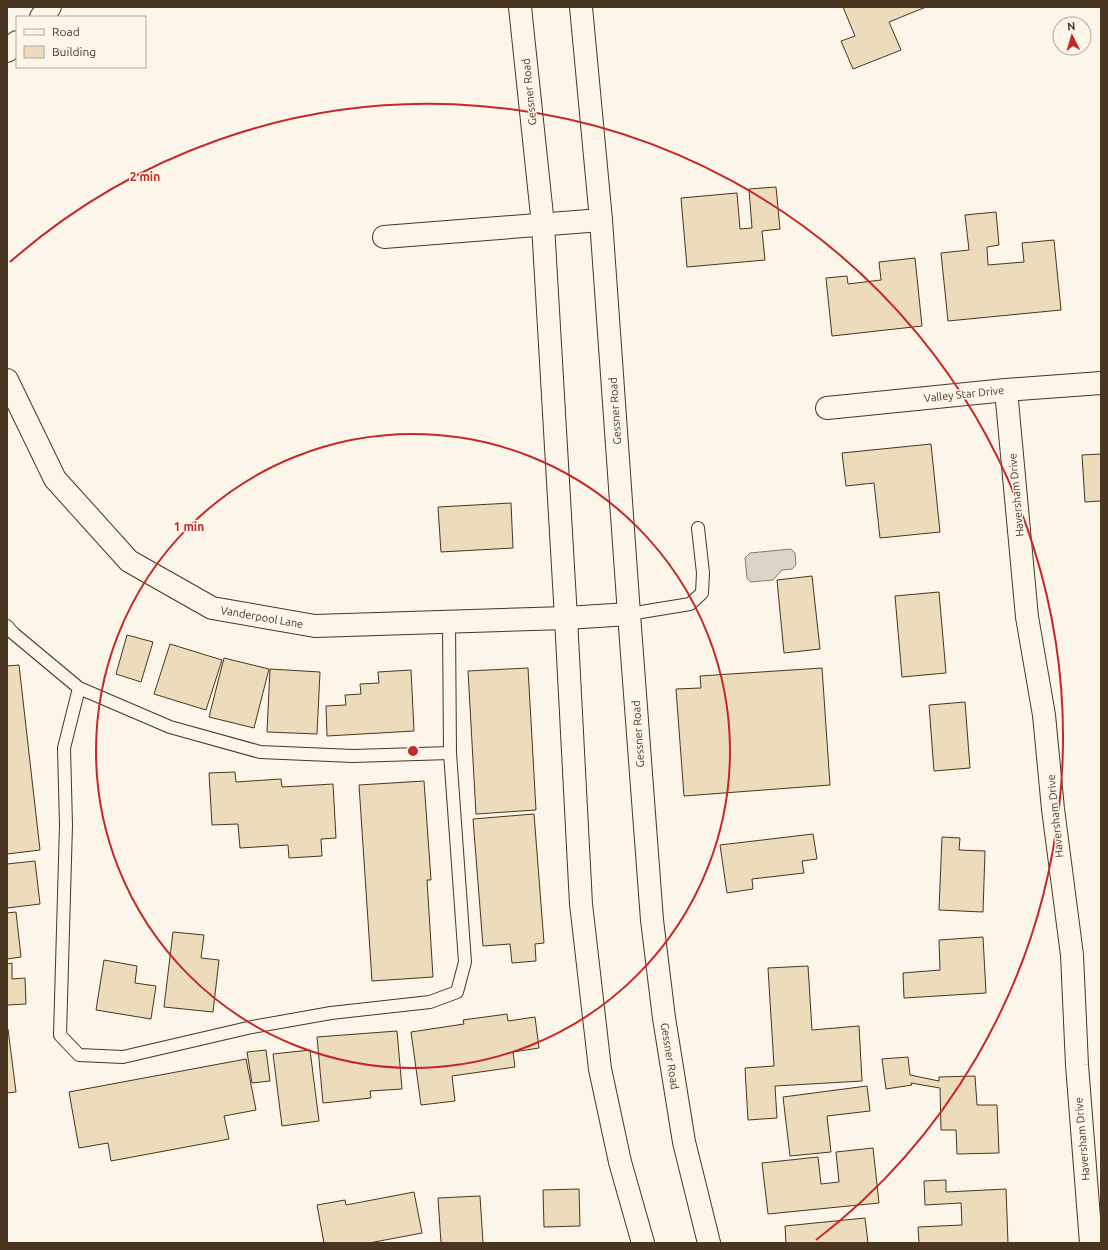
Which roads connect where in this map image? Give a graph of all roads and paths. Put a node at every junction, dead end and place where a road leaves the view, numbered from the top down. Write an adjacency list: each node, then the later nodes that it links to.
1 (50, 7): 4 (main road)
2 (520, 7): 8 (main road, Gessner Road)
3 (581, 7): 7 (main road, Gessner Road)
4 (42, 16)
5 (16, 43): 6 (main road)
6 (7, 51)
7 (602, 220): 8 (main road); 15 (main road, Gessner Road)
8 (543, 225): 9 (main road); 16 (main road, Gessner Road)
9 (384, 237)
10 (7, 380): 17 (main road, Vanderpool Lane)
11 (1101, 383): 12 (main road, Valley Star Drive)
12 (1006, 390): 13 (main road, Valley Star Drive); 23 (main road, Haversham Drive)
13 (827, 408)
14 (698, 528): 15 (lane)
15 (629, 614): 16 (main road, Vanderpool Lane); 22 (main road, Gessner Road)
16 (566, 618): 17 (main road, Vanderpool Lane); 21 (main road, Gessner Road)
17 (449, 622): 20 (lane)
18 (7, 626): 19 (lane)
19 (79, 688): 20 (lane); 20 (lane)
20 (450, 753)
21 (642, 1243)
22 (709, 1243)
23 (1091, 1243)

